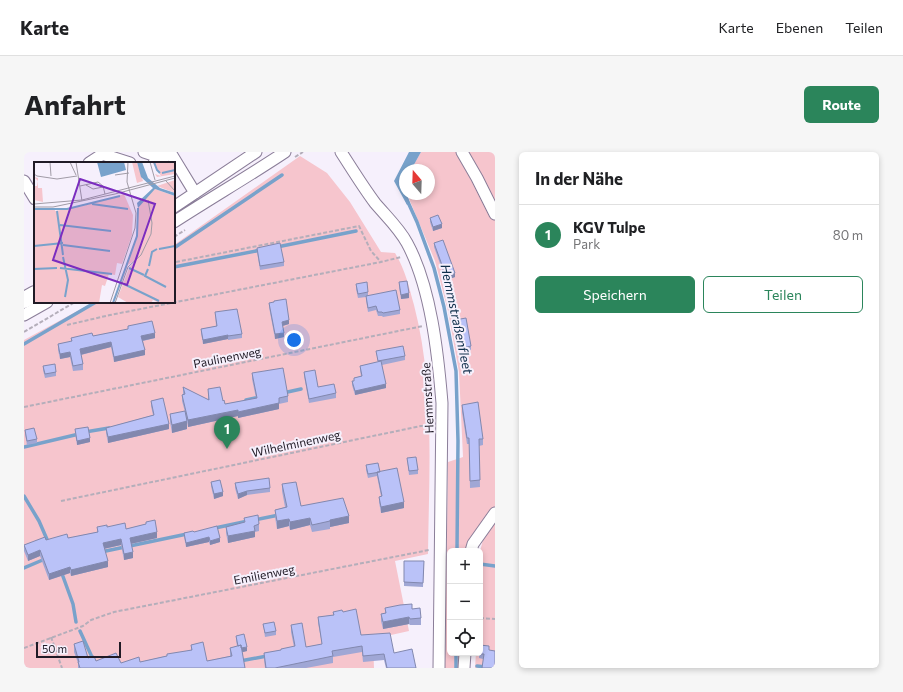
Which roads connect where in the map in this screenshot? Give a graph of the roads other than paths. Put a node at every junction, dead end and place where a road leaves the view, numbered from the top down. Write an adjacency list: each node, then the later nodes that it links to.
1 (144, 152): 7 (street)
2 (256, 152): 12 (street)
3 (285, 152): 16 (street)
4 (341, 152): 22 (street, Hemmstraße)
5 (462, 152): 15 (street)
6 (104, 153): 8 (street); 9 (street)
7 (164, 156)
8 (90, 162)
9 (127, 162)
10 (175, 169): 12 (street)
11 (24, 181): 13 (street)
12 (195, 193): 14 (street)
13 (34, 196)
14 (175, 206)
15 (495, 214)
16 (175, 221)
17 (34, 298): 18 (street)
18 (24, 315)
19 (495, 513): 20 (street)
20 (472, 548)
21 (465, 656): 23 (street)
22 (439, 668)
23 (464, 668)

